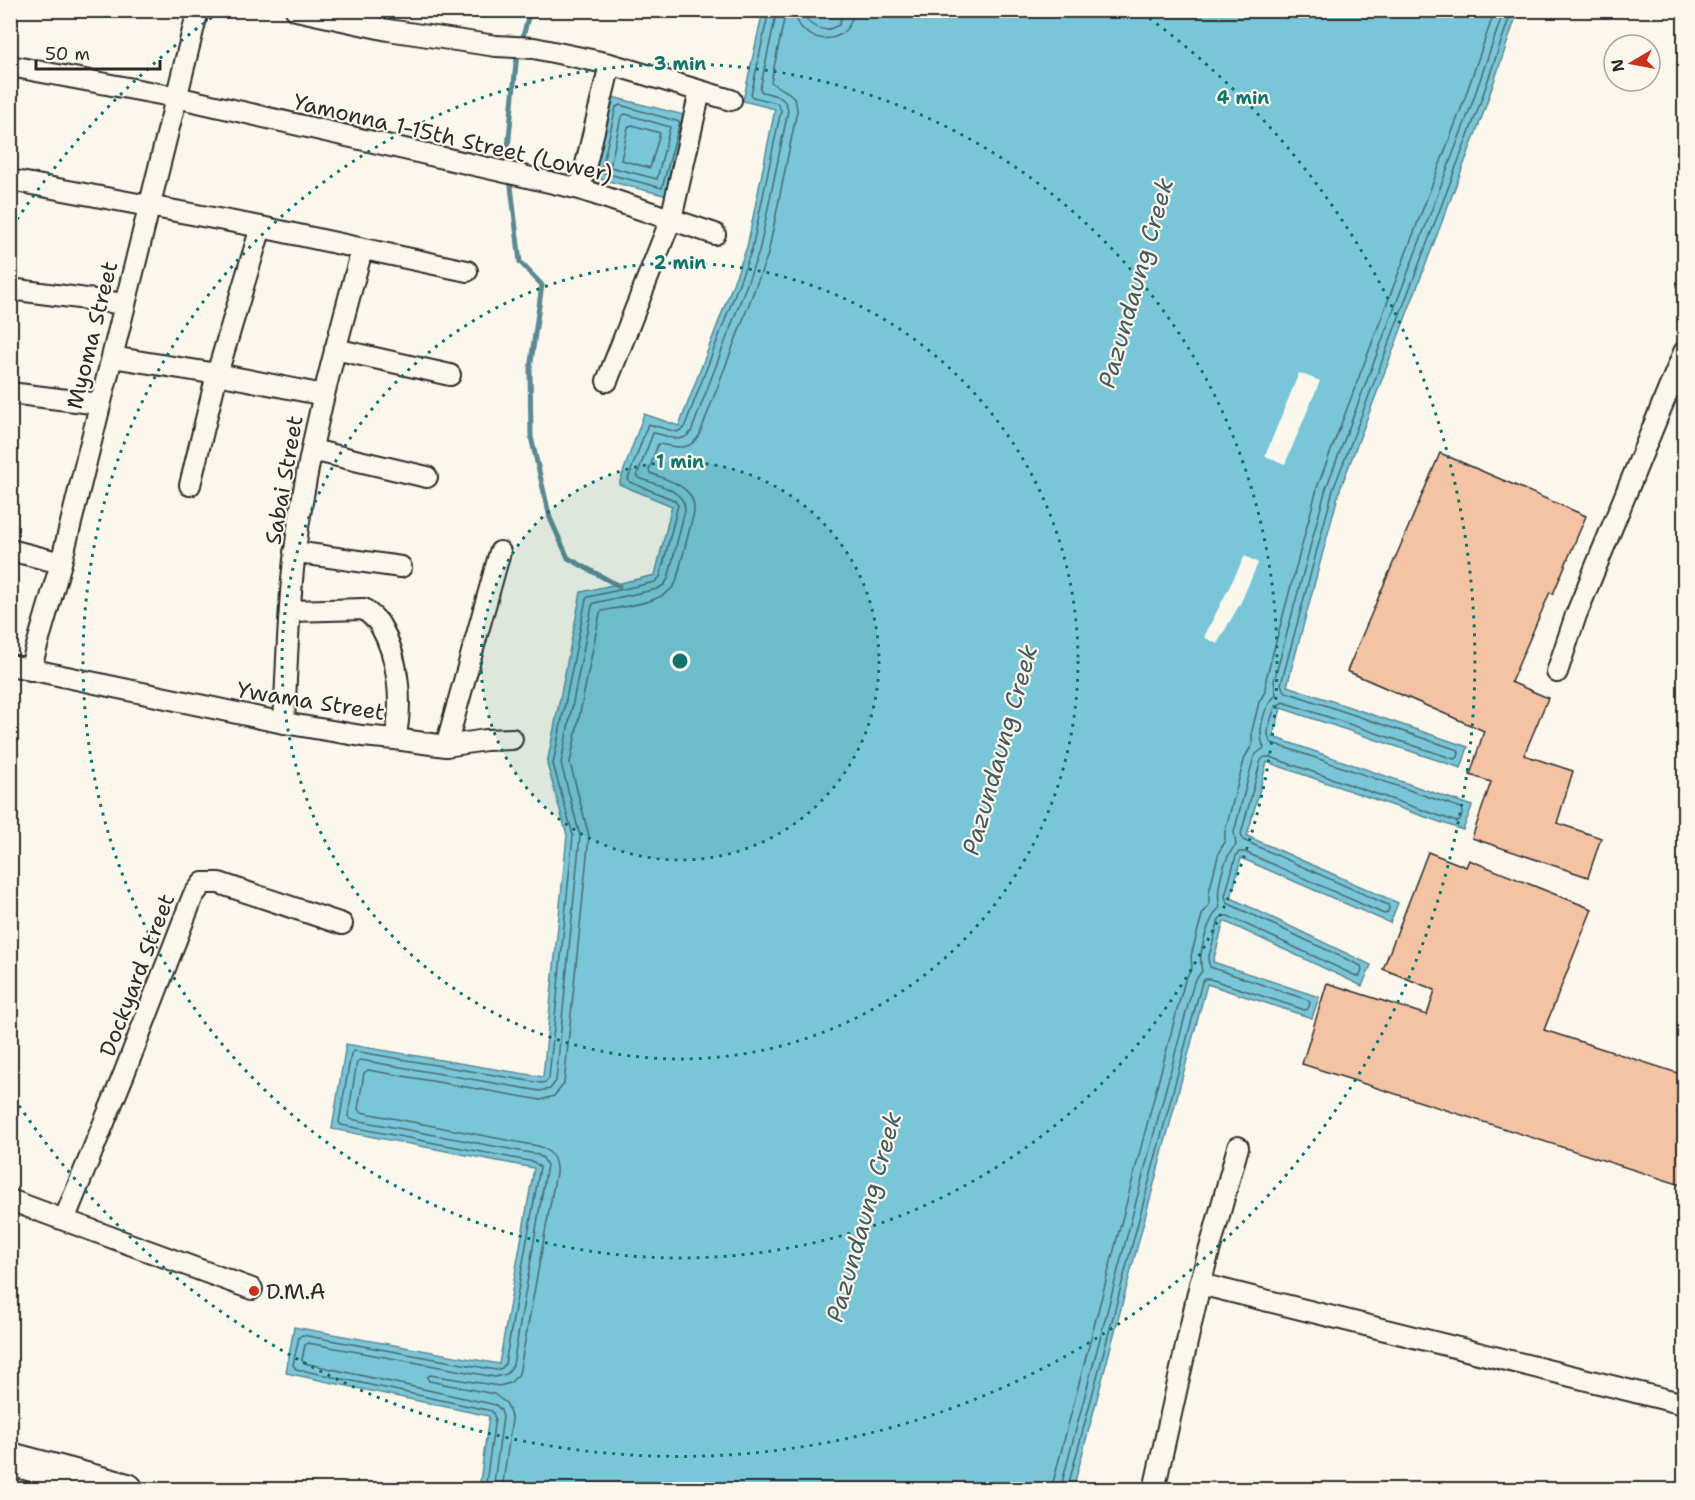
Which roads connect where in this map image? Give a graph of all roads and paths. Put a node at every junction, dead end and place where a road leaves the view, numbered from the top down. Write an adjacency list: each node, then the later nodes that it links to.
1 (198, 10): 6 (street, Myoma Street)
2 (296, 10): 3 (street)
3 (610, 64): 5 (street); 9 (street)
4 (10, 66): 6 (street, Yamonna 1-15th Street (Lower))
5 (700, 91): 7 (street); 11 (street)
6 (176, 97): 9 (street, Yamonna 1-15th Street (Lower)); 10 (street, Myoma Street)
7 (731, 100)
8 (10, 180): 10 (street)
9 (580, 189): 11 (street, Yamonna 1-15th Street (Lower))
10 (149, 206): 12 (street); 17 (street, Myoma Street)
11 (671, 219): 13 (street, Yamonna 1-15th Street (Lower)); 23 (street)
12 (261, 227): 14 (street); 21 (street)
13 (715, 234)
14 (362, 250): 15 (street); 18 (street, Sabai Street)
15 (466, 271)
16 (10, 289): 17 (street)
17 (125, 304): 20 (street, Myoma Street)
18 (335, 349): 22 (street); 25 (street, Sabai Street)
19 (1684, 352): 38 (street)
20 (111, 357): 21 (street); 26 (street, Myoma Street)
21 (217, 374): 25 (street); 29 (street)
22 (450, 375)
23 (607, 381)
24 (10, 393): 26 (street)
25 (324, 395): 27 (street, Sabai Street)
26 (100, 404): 33 (street, Myoma Street)
27 (312, 450): 28 (street); 31 (street, Sabai Street)
28 (427, 477)
29 (190, 485)
30 (10, 550): 33 (street)
31 (294, 552): 34 (street); 35 (street, Sabai Street)
32 (500, 552): 42 (street)
33 (61, 562): 37 (street, Myoma Street)
34 (401, 567)
35 (291, 611): 39 (street, Sabai Street); 40 (street, Ywama Street)
36 (10, 665): 37 (street, Ywama Street)
37 (30, 670): 39 (street, Ywama Street)
38 (1557, 672)
39 (284, 723): 40 (street, Ywama Street)
40 (395, 739): 42 (street)
41 (513, 739): 42 (street)
42 (446, 746)
43 (342, 924): 46 (street, Dockyard Street)
44 (1238, 1147): 47 (street)
45 (10, 1200): 46 (street)
46 (64, 1220): 48 (street)
47 (1200, 1284): 49 (street); 52 (street)
48 (252, 1289)
49 (1684, 1404)
50 (10, 1460): 51 (main road)
51 (127, 1490)
52 (1154, 1490)

